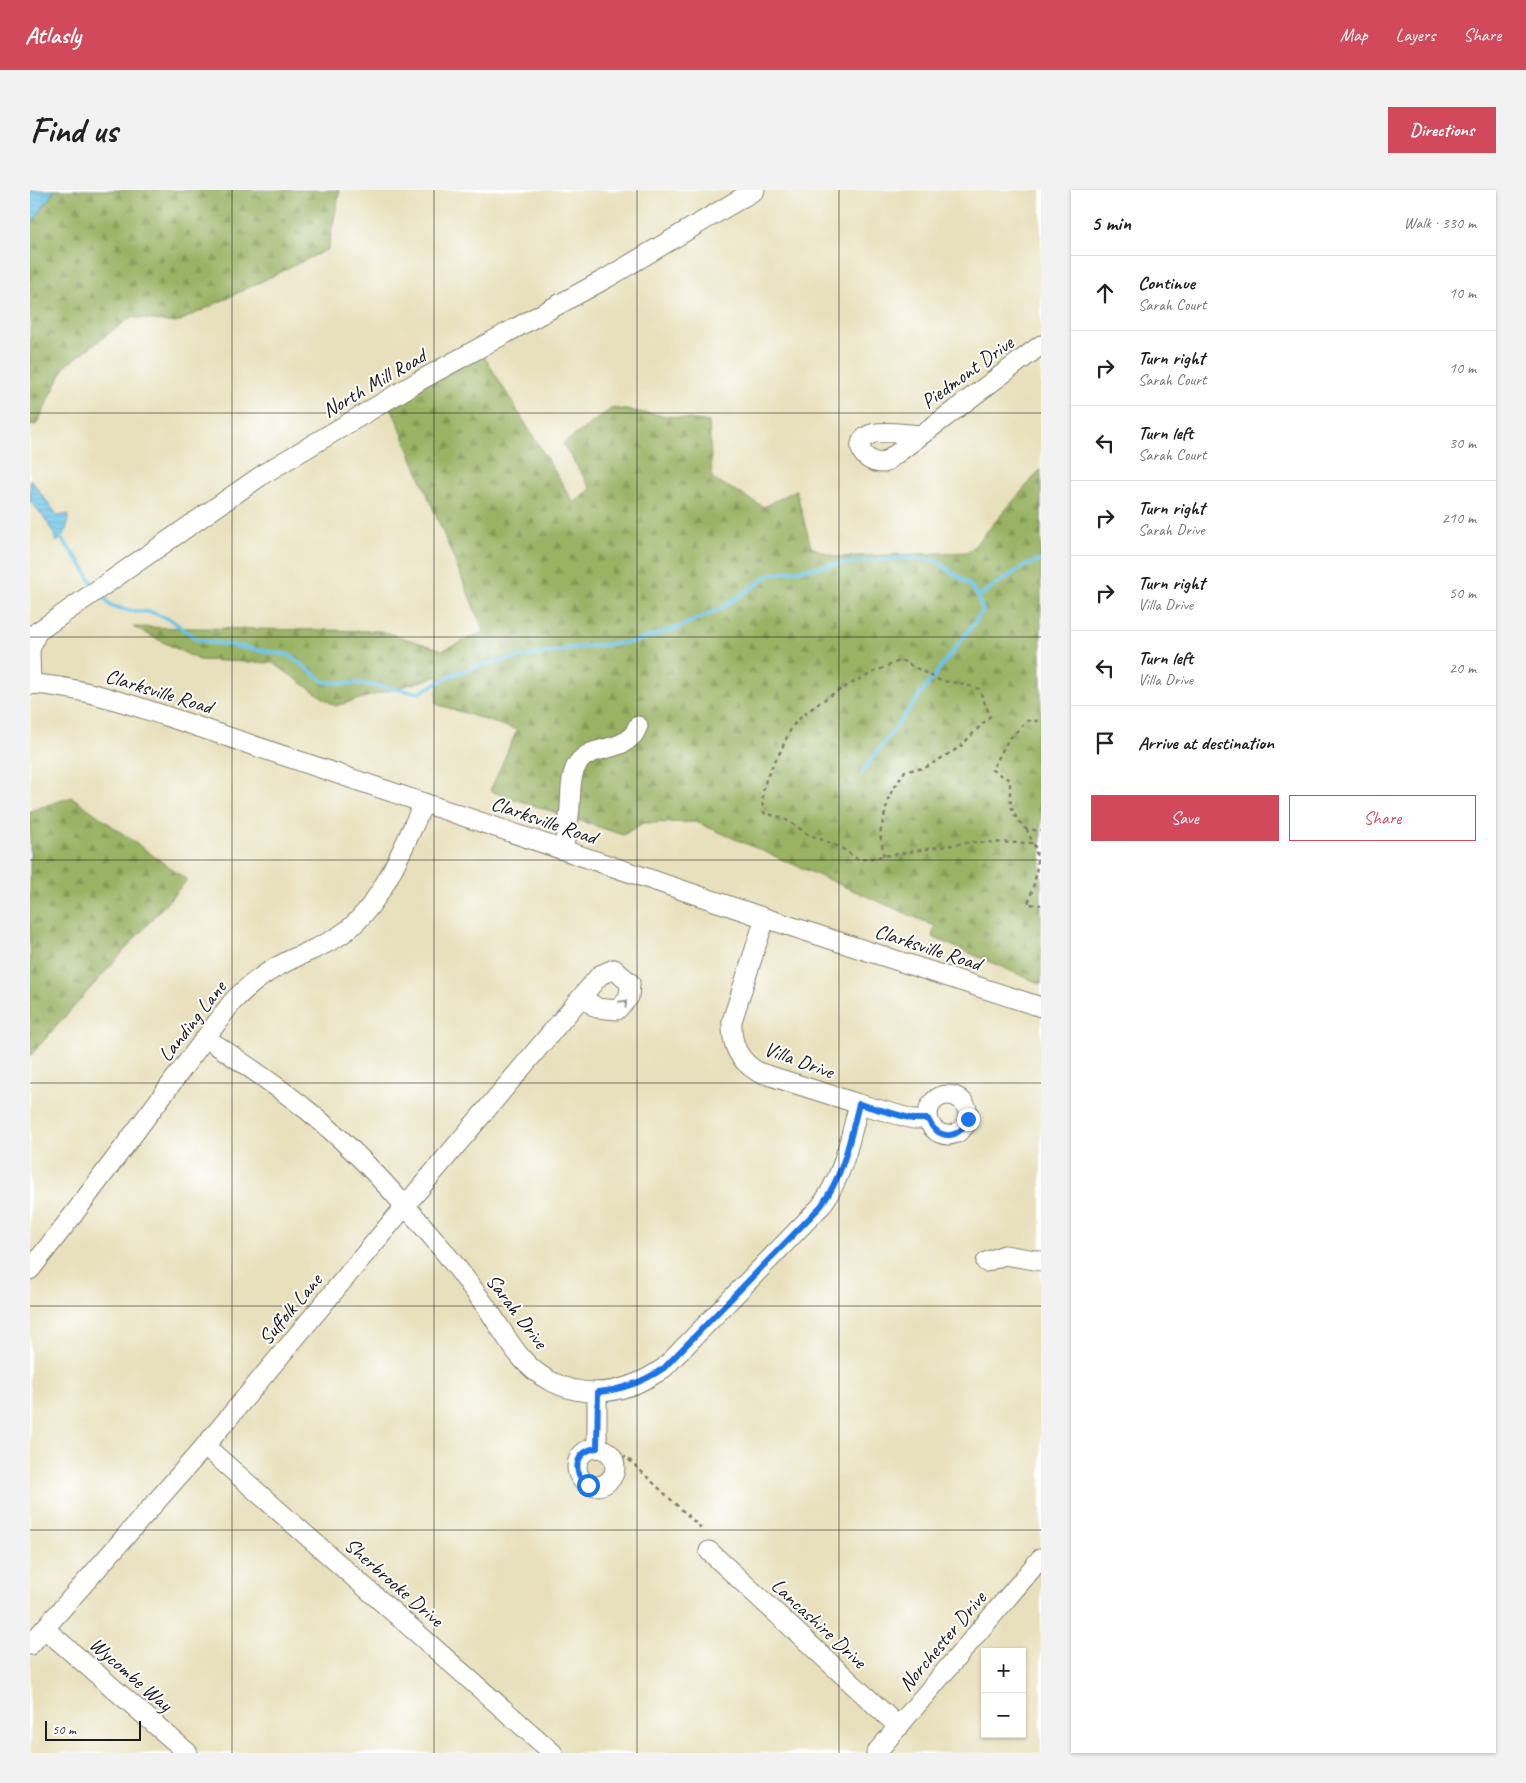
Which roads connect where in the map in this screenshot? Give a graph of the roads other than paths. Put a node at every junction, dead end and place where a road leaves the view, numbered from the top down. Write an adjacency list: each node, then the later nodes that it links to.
1 (755, 190): 4 (street, North Mill Road)
2 (1041, 345): 3 (street, Piedmont Drive)
3 (920, 435)
4 (34, 635): 5 (street)
5 (31, 685): 7 (street, Clarksville Road)
6 (638, 726): 8 (street)
7 (424, 803): 8 (street, Clarksville Road); 12 (street, Landing Lane)
8 (563, 850): 9 (street, Clarksville Road)
9 (765, 918): 11 (street, Clarksville Road); 13 (street, Villa Drive)
10 (582, 997): 10 (street, Suffolk Lane, one-way to 10); 15 (street, Suffolk Lane)
11 (1041, 1007)
12 (206, 1038): 15 (street, Sarah Drive); 18 (street, Landing Lane)
13 (859, 1104): 14 (street, Villa Drive); 19 (street, Sarah Drive)
14 (928, 1119)
15 (405, 1206): 19 (street, Sarah Drive); 20 (street, Suffolk Lane)
16 (1041, 1261): 17 (street)
17 (986, 1262)
18 (30, 1270)
19 (598, 1392): 21 (street)
20 (205, 1446): 24 (street, Suffolk Lane); 28 (street, Sherbrooke Drive)
21 (597, 1448): 21 (street)
22 (709, 1550): 26 (street, Lancashire Drive)
23 (1041, 1558): 26 (street, Norchester Drive)
24 (45, 1629): 25 (street, Suffolk Lane); 27 (street, Wycombe Way)
25 (30, 1645)
26 (899, 1727): 29 (street, Norchester Drive)
27 (188, 1753)
28 (553, 1753)
29 (876, 1753)

